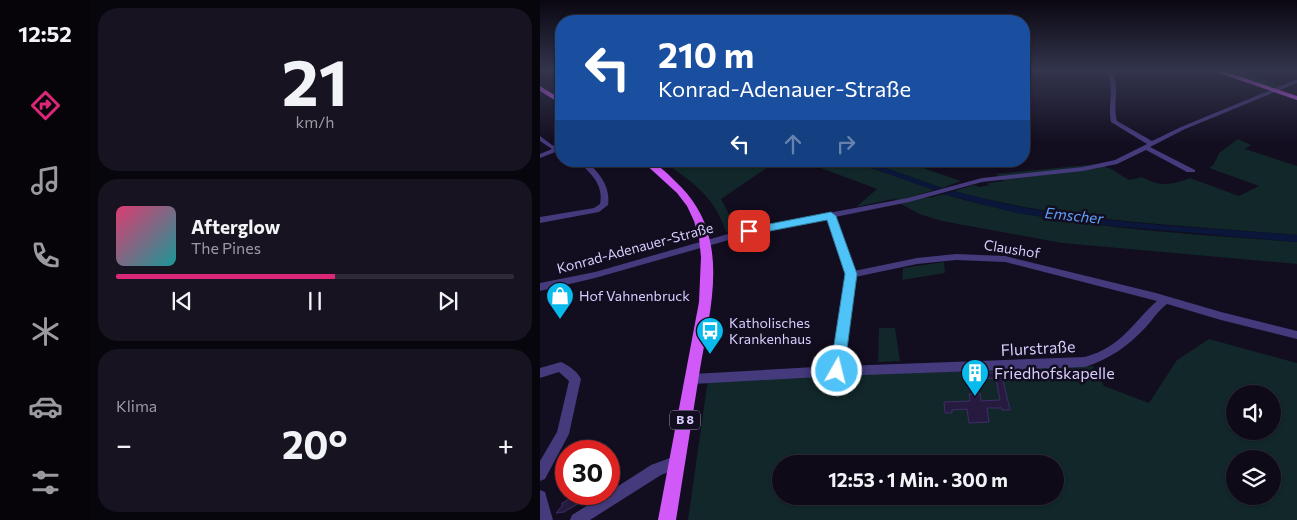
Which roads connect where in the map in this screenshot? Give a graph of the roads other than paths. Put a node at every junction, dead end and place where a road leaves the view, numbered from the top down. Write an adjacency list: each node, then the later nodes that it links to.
1 (1113, 95): 5 (street)
2 (1264, 95): 5 (street, Konrad-Adenauer-Straße)
3 (540, 138): 4 (street)
4 (555, 147)
5 (1151, 148): 5 (street); 10 (street, Konrad-Adenauer-Straße)
6 (555, 152): 7 (street)
7 (540, 156)
8 (588, 167): 11 (street)
9 (654, 167): 12 (main road, B 8)
10 (831, 216): 12 (street, Konrad-Adenauer-Straße); 13 (street)
11 (540, 220)
12 (706, 243): 14 (street, Konrad-Adenauer-Straße); 19 (main road, B 8)
13 (851, 274): 15 (street, Claushof); 17 (street)
14 (540, 287)
15 (1166, 300): 16 (street); 17 (street, Flurstraße)
16 (1297, 334)
17 (837, 371): 19 (street, Flurstraße)
18 (540, 373): 21 (street)
19 (693, 378): 20 (main road, B 8)
20 (678, 462): 24 (street); 25 (main road, B 8)
21 (540, 474)
22 (540, 497): 23 (street)
23 (546, 520)
24 (577, 520)
25 (667, 520)

